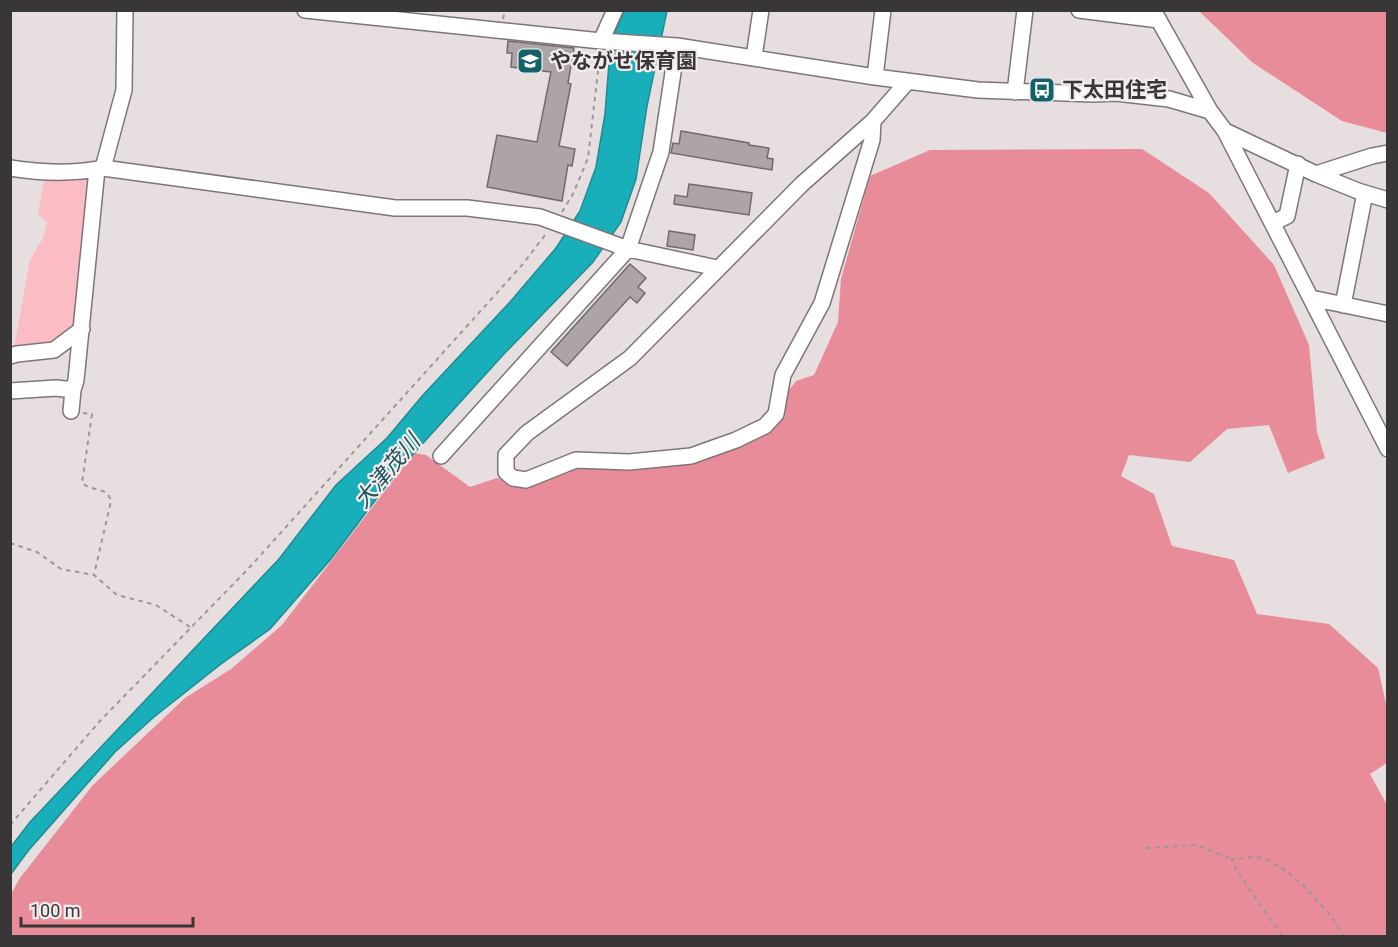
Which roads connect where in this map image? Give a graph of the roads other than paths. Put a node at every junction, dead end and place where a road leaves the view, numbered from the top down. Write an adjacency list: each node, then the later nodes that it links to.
1 (126, 10): 21 (street)
2 (305, 10): 9 (street)
3 (615, 10): 9 (street)
4 (761, 10): 11 (street)
5 (883, 10): 12 (street)
6 (1025, 10): 14 (street)
7 (1079, 10): 8 (street)
8 (1156, 15): 15 (street)
9 (602, 41): 10 (street)
10 (677, 46): 11 (street); 26 (street)
11 (754, 57): 12 (street)
12 (875, 77): 13 (street)
13 (908, 81): 14 (street); 16 (street)
14 (1015, 92): 15 (street)
15 (1210, 111): 17 (street)
16 (873, 121): 27 (street); 27 (street)
17 (1225, 131): 19 (street); 25 (street)
18 (1388, 153): 22 (street)
19 (1298, 164): 22 (street); 25 (street)
20 (10, 168): 21 (street)
21 (100, 168): 26 (street); 31 (street)
22 (1316, 174): 23 (street)
23 (1365, 193): 24 (street); 29 (street)
24 (1388, 200)
25 (1273, 224): 28 (street)
26 (628, 249): 27 (street); 37 (street)
27 (717, 268)
28 (1311, 298): 29 (street); 36 (street)
29 (1343, 305): 30 (street)
30 (1388, 314)
31 (81, 335): 32 (street); 33 (street)
32 (10, 357)
33 (73, 390): 34 (street); 35 (street)
34 (10, 391)
35 (71, 411)
36 (1388, 449)
37 (441, 456)

